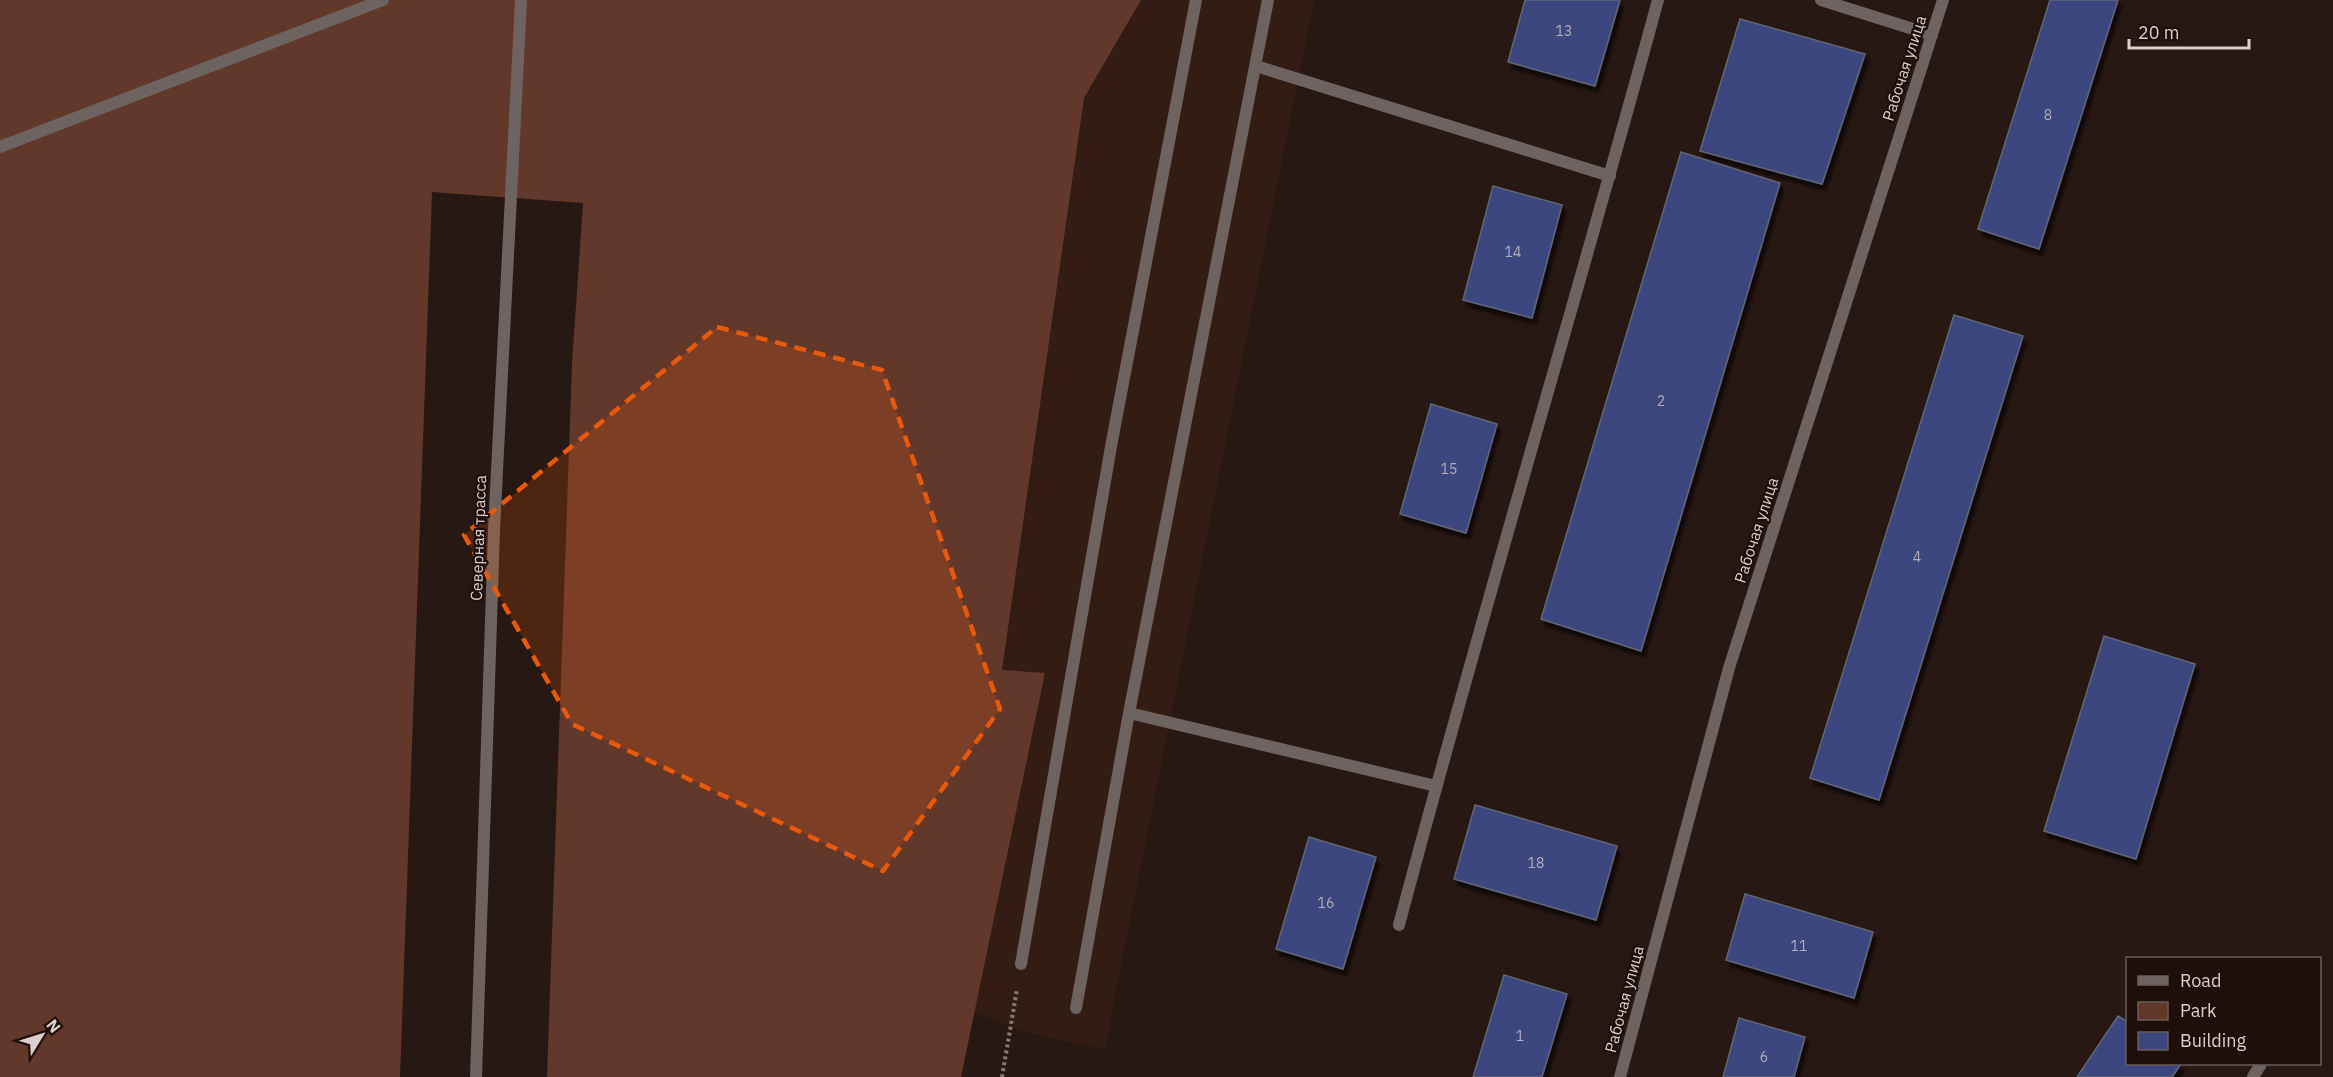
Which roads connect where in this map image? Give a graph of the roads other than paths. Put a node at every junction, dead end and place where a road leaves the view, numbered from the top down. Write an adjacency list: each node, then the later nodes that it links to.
1 (383, 0): 10 (street)
2 (521, 0): 17 (street, Северная трасса)
3 (1196, 0): 15 (street)
4 (1268, 0): 9 (street)
5 (1658, 0): 11 (street)
6 (1821, 0): 8 (street)
7 (1943, 0): 8 (street, Рабочая улица)
8 (1932, 35): 18 (street, Рабочая улица)
9 (1256, 66): 11 (street); 12 (street)
10 (0, 147)
11 (1610, 176): 13 (street)
12 (1129, 713): 13 (street); 16 (street)
13 (1436, 786): 14 (street)
14 (1399, 925)
15 (1022, 964)
16 (1076, 1008)
17 (476, 1077)
18 (1620, 1077)

